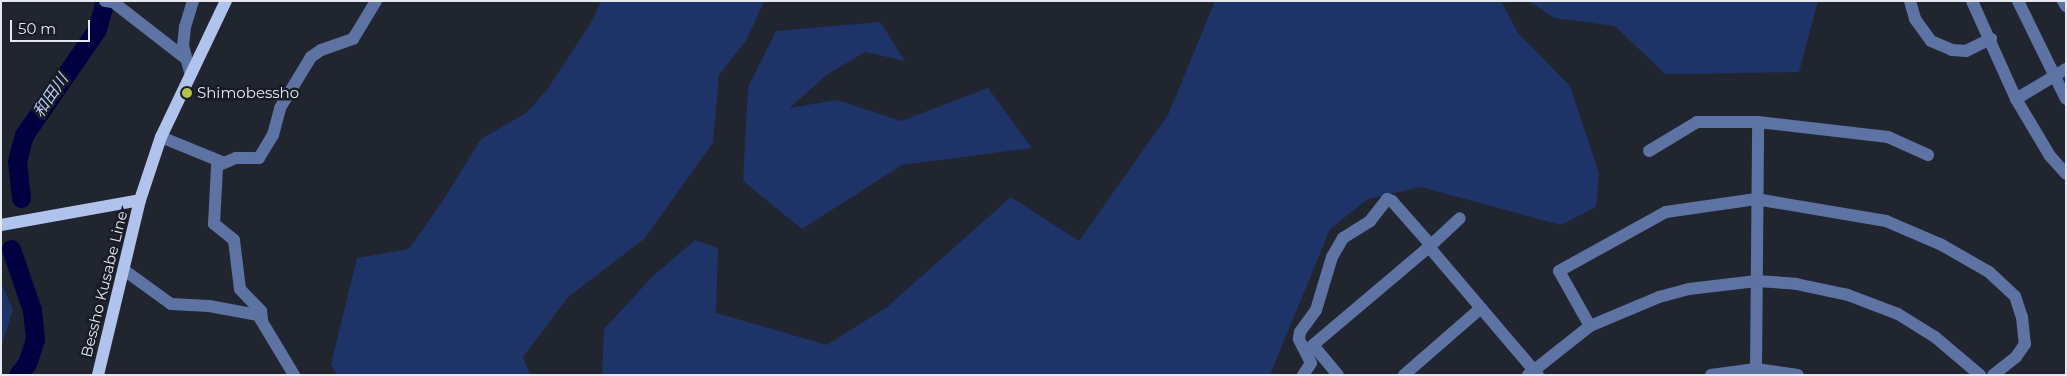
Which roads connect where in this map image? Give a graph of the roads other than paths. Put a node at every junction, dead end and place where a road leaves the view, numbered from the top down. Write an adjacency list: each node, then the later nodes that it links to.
1 (105, 1): 11 (street)
2 (193, 1): 11 (street)
3 (226, 1): 13 (main road, Bessho Kusabe Line)
4 (376, 1): 21 (street)
5 (1910, 1): 10 (street)
6 (1972, 1): 10 (street)
7 (2018, 1): 14 (street)
8 (2064, 1): 9 (street)
9 (2066, 6)
10 (1991, 39): 15 (street)
11 (184, 57): 13 (street)
12 (2066, 69): 14 (street)
13 (190, 72): 18 (main road, Bessho Kusabe Line)
14 (2053, 77): 15 (street); 16 (street)
15 (2016, 99): 22 (street)
16 (2066, 99)
17 (1758, 122): 19 (street); 20 (street); 23 (street)
18 (160, 137): 21 (street); 24 (main road, Bessho Kusabe Line)
19 (1649, 151)
20 (1928, 155)
21 (222, 162): 31 (street)
22 (2066, 174)
23 (1756, 198): 29 (street); 32 (street); 43 (street)
24 (140, 200): 26 (main road); 28 (main road, Bessho Kusabe Line)
25 (1460, 218): 27 (street)
26 (1, 225)
27 (1429, 247): 30 (street); 37 (street); 38 (street)
28 (124, 270): 31 (street); 35 (main road, Bessho Kusabe Line)
29 (1757, 281): 32 (street); 33 (street); 42 (street)
30 (1481, 308): 34 (street); 39 (street)
31 (262, 319): 36 (street)
32 (1590, 326): 34 (street)
33 (1756, 369): 40 (street); 41 (street)
34 (1533, 373)
35 (98, 375)
36 (294, 375)
37 (1303, 375)
38 (1338, 375)
39 (1404, 375)
40 (1712, 375)
41 (1798, 375)
42 (1980, 375)
43 (1993, 375)

